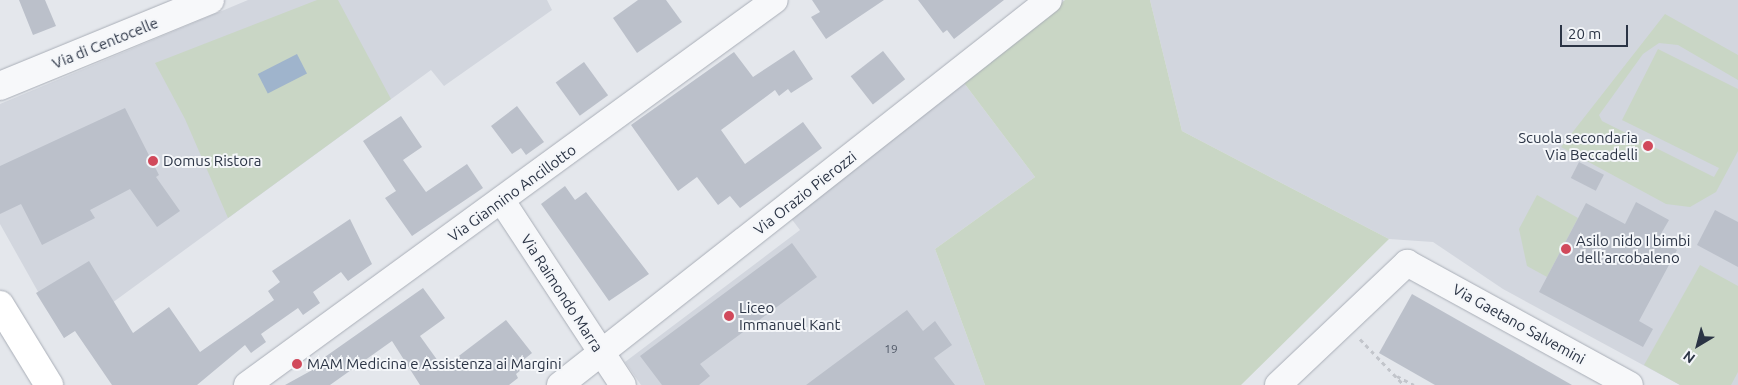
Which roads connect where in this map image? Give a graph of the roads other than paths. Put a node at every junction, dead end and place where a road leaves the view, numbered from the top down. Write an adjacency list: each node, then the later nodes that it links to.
1 (210, 0): 4 (street, Via di Centocelle)
2 (775, 0): 5 (street, Via Giannino Ancillotto)
3 (1049, 0): 7 (street, Via Orazio Pierozzi)
4 (0, 86)
5 (502, 201): 7 (street, Via Raimondo Marra); 9 (street, Via Giannino Ancillotto)
6 (0, 305): 8 (main road)
7 (602, 353): 10 (street, Via Orazio Pierozzi); 11 (street, Via Raimondo Marra)
8 (49, 385)
9 (247, 385)
10 (560, 385)
11 (623, 385)
12 (1278, 385): 13 (street, Via Gaetano Salvemini)
13 (1630, 385)

